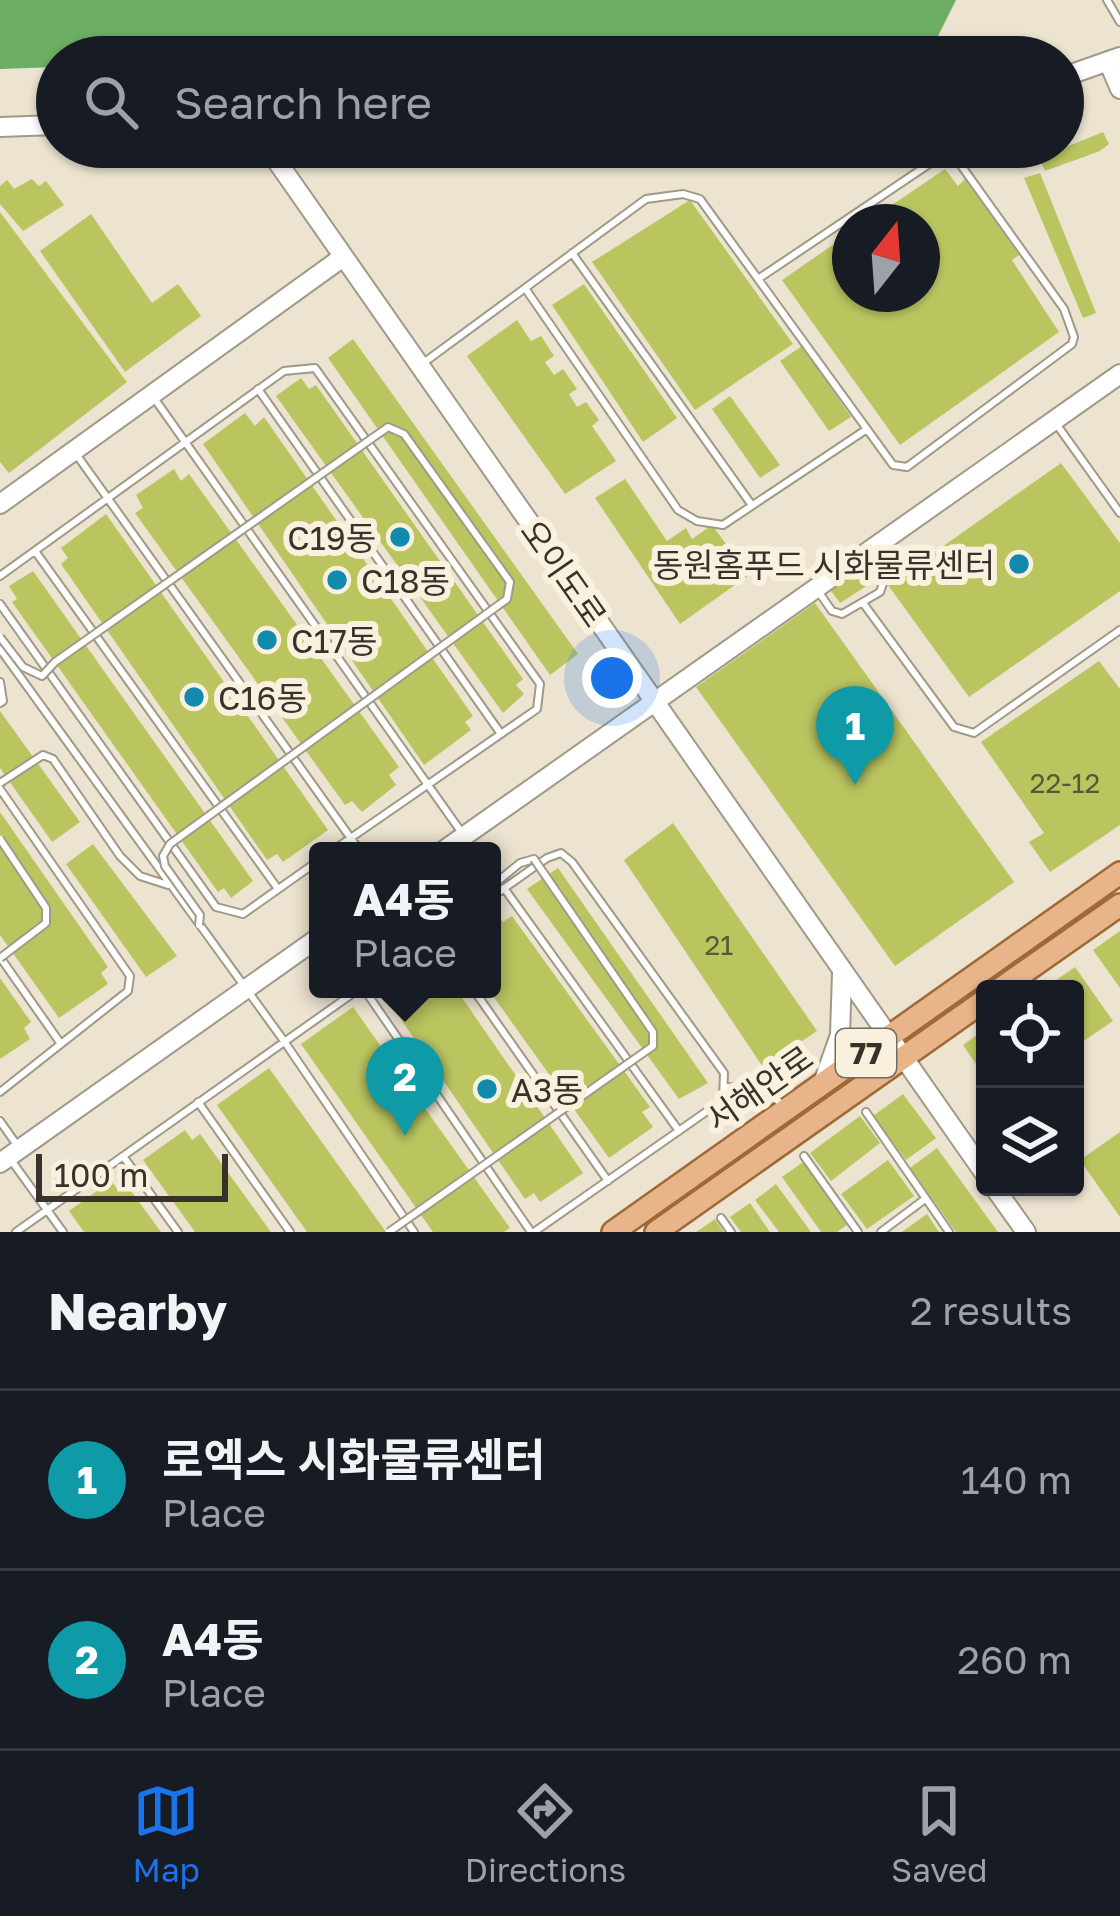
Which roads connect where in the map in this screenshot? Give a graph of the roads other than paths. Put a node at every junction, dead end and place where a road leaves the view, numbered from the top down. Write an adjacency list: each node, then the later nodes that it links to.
1 (1107, 0): 2 (lane)
2 (1120, 22)
3 (1114, 59): 4 (street); 5 (street)
4 (1084, 70)
5 (1120, 89)
6 (36, 126): 7 (street)
7 (0, 127)
8 (282, 168): 12 (street, 오이도로)
9 (923, 168): 13 (lane)
10 (963, 168): 20 (lane)
11 (572, 253): 13 (lane); 14 (lane); 25 (lane)
12 (343, 257): 15 (street, 오이도로); 18 (street)
13 (758, 279): 20 (lane)
14 (525, 288): 15 (lane); 25 (lane)
15 (419, 366): 37 (street, 오이도로)
16 (1120, 374): 19 (street)
17 (258, 389): 21 (lane); 39 (lane); 39 (lane)
18 (152, 394): 21 (lane); 22 (street)
19 (1055, 422): 26 (lane); 28 (street)
20 (867, 429): 25 (lane)
21 (184, 440): 23 (lane); 41 (lane)
22 (74, 451): 23 (lane); 24 (street)
23 (108, 500): 27 (lane); 43 (lane)
24 (0, 504)
25 (752, 505)
26 (1120, 512)
27 (35, 551): 29 (lane); 53 (lane)
28 (867, 553): 30 (street); 31 (lane)
29 (0, 576)
30 (816, 589): 31 (lane); 37 (street)
31 (863, 603): 33 (lane)
32 (0, 604): 53 (lane)
33 (1120, 630)
34 (0, 637): 56 (lane, bridge)
35 (0, 650): 51 (lane)
36 (0, 682): 38 (lane)
37 (654, 702): 42 (street); 59 (street, 오이도로)
38 (0, 703)
39 (500, 734): 41 (lane)
40 (1, 784): 51 (lane); 68 (lane)
41 (428, 785): 42 (lane); 43 (lane)
42 (464, 836): 47 (street)
43 (350, 838): 45 (lane); 46 (lane)
44 (0, 839): 58 (lane, bridge)
45 (344, 842)
46 (353, 842)
47 (456, 842)
48 (309, 867): 53 (lane)
49 (1120, 873): 66 (main road, 서해안로 / 77)
50 (501, 879): 92 (lane, bridge)
51 (172, 886): 56 (lane)
52 (504, 888): 54 (lane); 71 (lane); 77 (lane)
53 (278, 889)
54 (501, 890)
55 (1120, 905): 60 (main road)
56 (200, 925): 61 (lane)
57 (309, 944): 61 (street)
58 (0, 957): 68 (lane)
59 (842, 973): 66 (street, 오이도로); 70 (street)
60 (1013, 980)
61 (244, 988): 67 (lane); 78 (street)
62 (348, 998): 67 (lane)
63 (367, 998): 94 (lane)
64 (479, 998): 82 (lane)
65 (976, 1006): 69 (main road, 서해안로 / 77)
66 (887, 1038): 69 (street, 오이도로); 70 (main road, 서해안로 / 77)
67 (284, 1041): 73 (lane); 93 (lane)
68 (61, 1044): 72 (lane)
69 (902, 1058): 81 (street, 오이도로); 96 (main road, 서해안로 / 77)
70 (823, 1083): 74 (main road, 서해안로 / 77)
71 (725, 1087): 74 (lane); 77 (lane)
72 (0, 1092)
73 (198, 1102): 79 (lane); 91 (lane)
74 (788, 1108): 95 (main road, 서해안로 / 77)
75 (866, 1112): 84 (lane)
76 (0, 1121): 78 (lane)
77 (679, 1131): 82 (lane)
78 (10, 1156): 85 (lane)
79 (124, 1156): 85 (lane); 90 (lane)
80 (804, 1156): 87 (lane)
81 (976, 1161)
82 (608, 1180): 94 (lane)
83 (1000, 1196): 100 (street)
84 (926, 1199): 98 (lane); 99 (lane)
85 (48, 1210): 88 (lane); 89 (lane)
86 (721, 1218): 97 (lane)
87 (853, 1230)
88 (16, 1232)
89 (64, 1232)
90 (178, 1232)
91 (290, 1232)
92 (389, 1232)
93 (414, 1232)
94 (532, 1232)
95 (613, 1232)
96 (656, 1232)
97 (731, 1232)
98 (881, 1232)
99 (949, 1232)
100 (1026, 1232)

